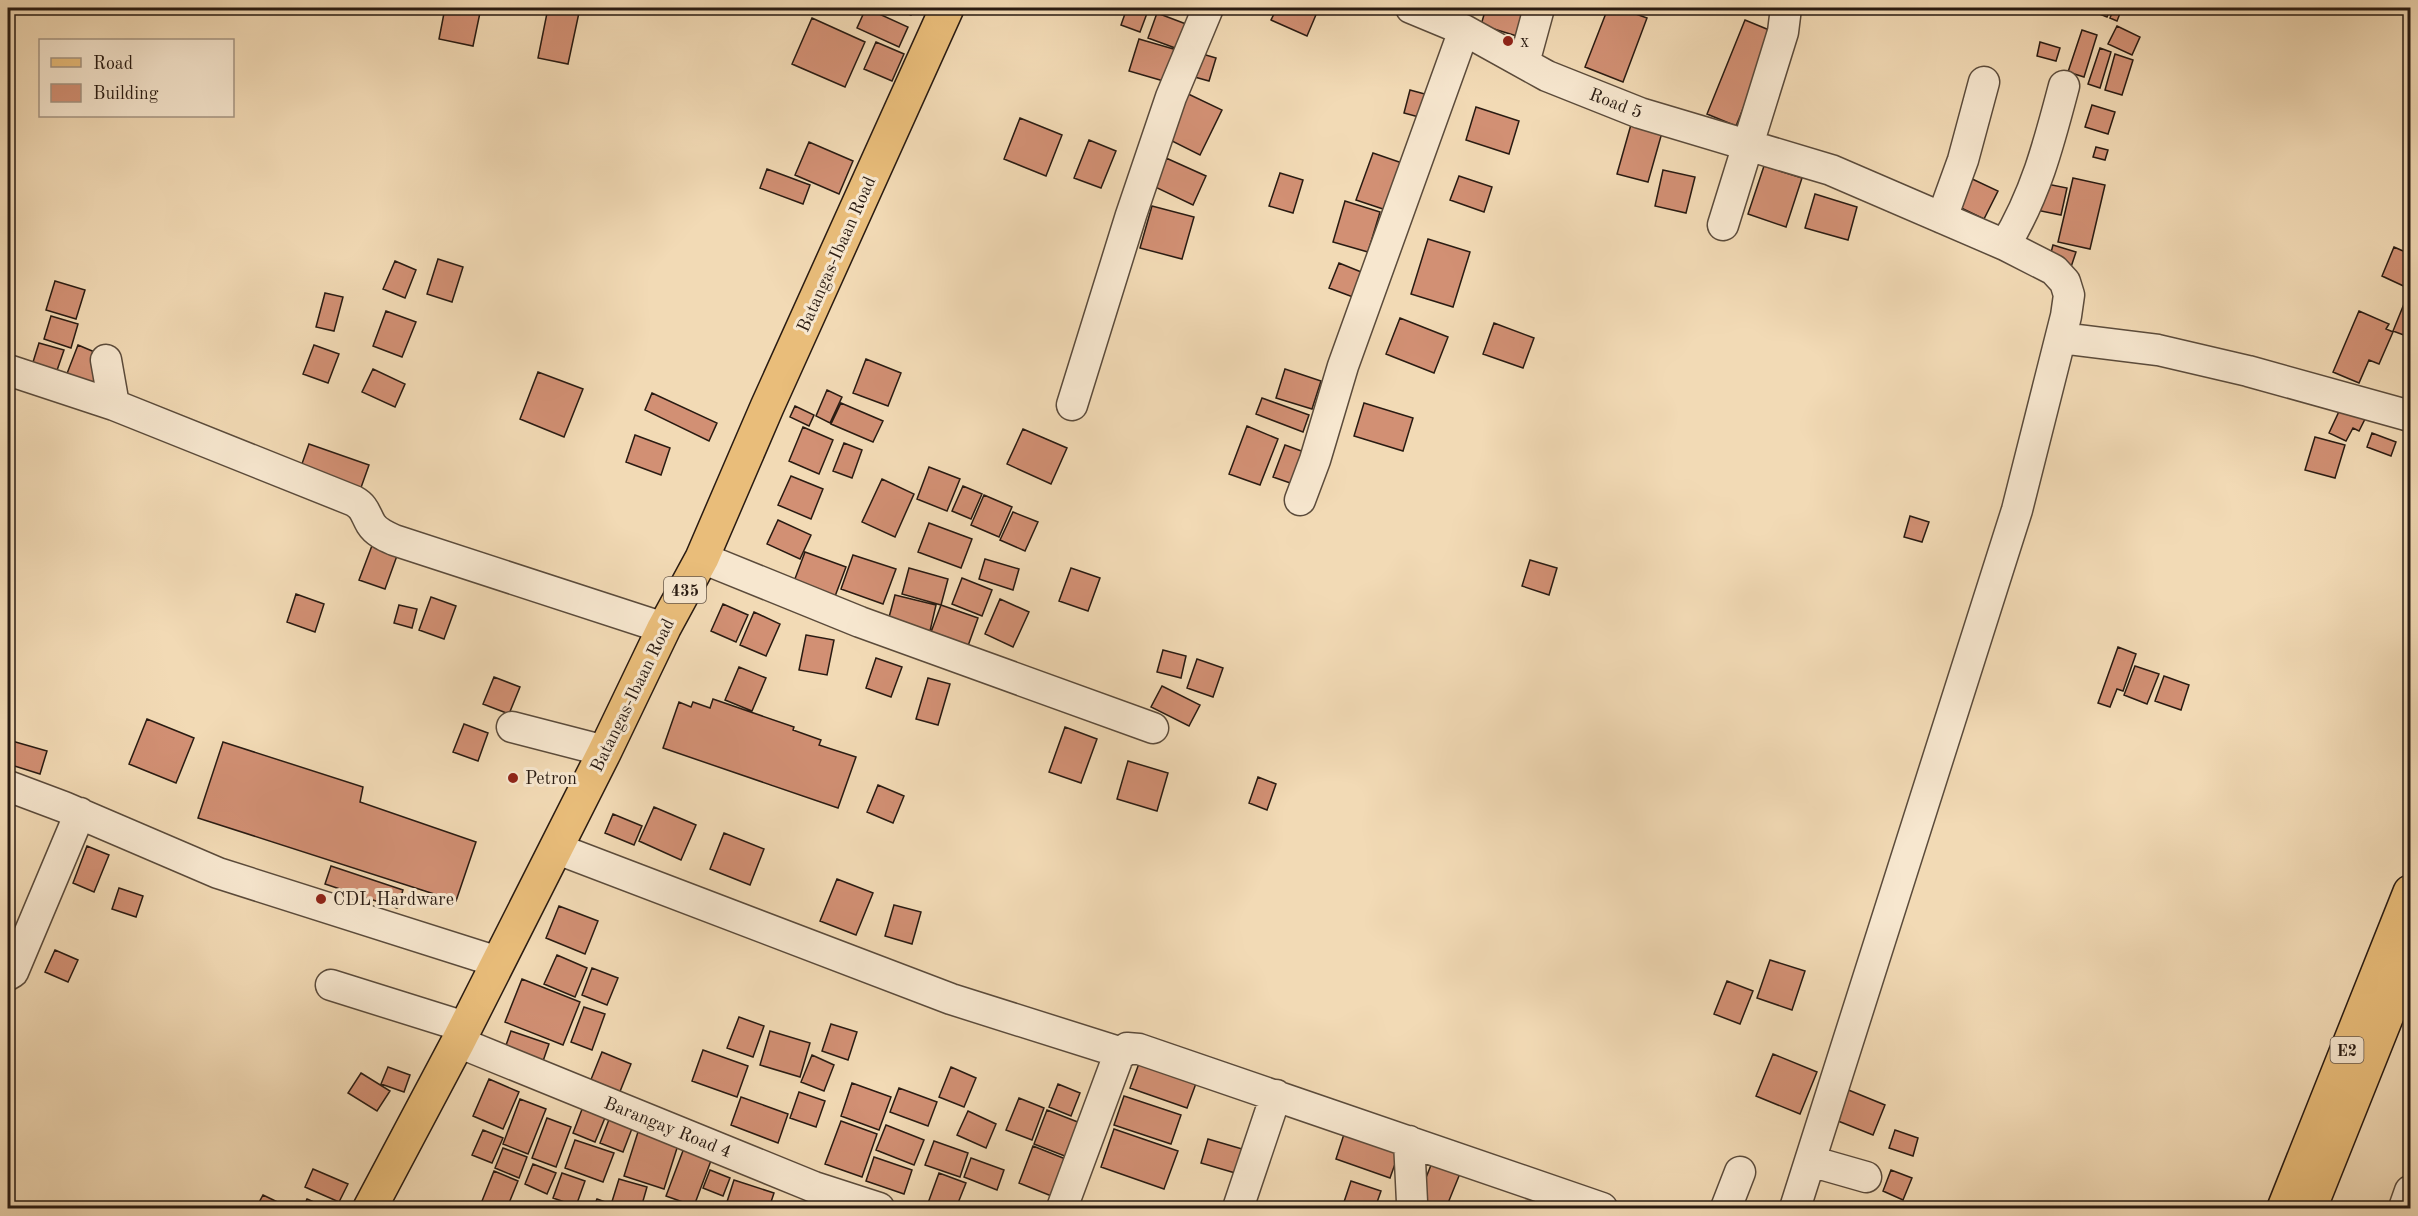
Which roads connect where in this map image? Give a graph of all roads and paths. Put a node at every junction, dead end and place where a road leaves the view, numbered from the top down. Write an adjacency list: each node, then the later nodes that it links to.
1 (947, 8): 21 (main road, Batangas-Ibaan Road / 435)
2 (1209, 8): 18 (street)
3 (1412, 8): 6 (street, Road 5)
4 (1539, 8): 7 (street)
5 (1786, 8): 10 (street)
6 (1464, 30): 7 (street, Road 5); 20 (street)
7 (1524, 63): 10 (street, Road 5)
8 (1984, 82): 11 (street)
9 (2064, 86): 13 (street)
10 (1749, 146): 11 (street, Road 5); 12 (street)
11 (1942, 218): 13 (street, Road 5)
12 (1723, 225)
13 (2006, 245): 14 (street, Road 5)
14 (2061, 338): 19 (street); 38 (street, Road 5)
15 (106, 360): 17 (street)
16 (8, 370): 17 (street)
17 (114, 405): 22 (street)
18 (1072, 405)
19 (2410, 416)
20 (1300, 500)
21 (702, 558): 22 (main road, Batangas-Ibaan Road / 435); 24 (street)
22 (664, 628): 25 (main road, Batangas-Ibaan Road / 435)
23 (513, 727): 25 (street)
24 (1153, 728)
25 (605, 751): 28 (main road, Batangas-Ibaan Road / 435)
26 (8, 786): 27 (street)
27 (80, 813): 31 (street); 32 (street)
28 (555, 848): 31 (main road, Batangas-Ibaan Road / 435); 35 (street)
29 (2410, 892): 50 (main road, E2)
30 (2410, 958): 51 (main road, E2)
31 (498, 962): 34 (main road, Batangas-Ibaan Road / 435)
32 (8, 975)
33 (332, 985): 34 (street, Barangay Road 4)
34 (462, 1035): 43 (main road, Batangas-Ibaan Road / 435); 44 (street, Barangay Road 4)
35 (1122, 1053): 36 (street); 45 (street)
36 (1276, 1095): 37 (street); 46 (street)
37 (1409, 1141): 42 (street); 47 (street)
38 (1810, 1161): 40 (street); 49 (street, Road 5)
39 (1740, 1172): 48 (street)
40 (1866, 1178)
41 (2410, 1191): 52 (street)
42 (1412, 1202)
43 (372, 1208)
44 (879, 1209)
45 (1062, 1209)
46 (1238, 1209)
47 (1602, 1209)
48 (1726, 1209)
49 (1795, 1209)
50 (2284, 1209)
51 (2310, 1209)
52 (2404, 1209)

